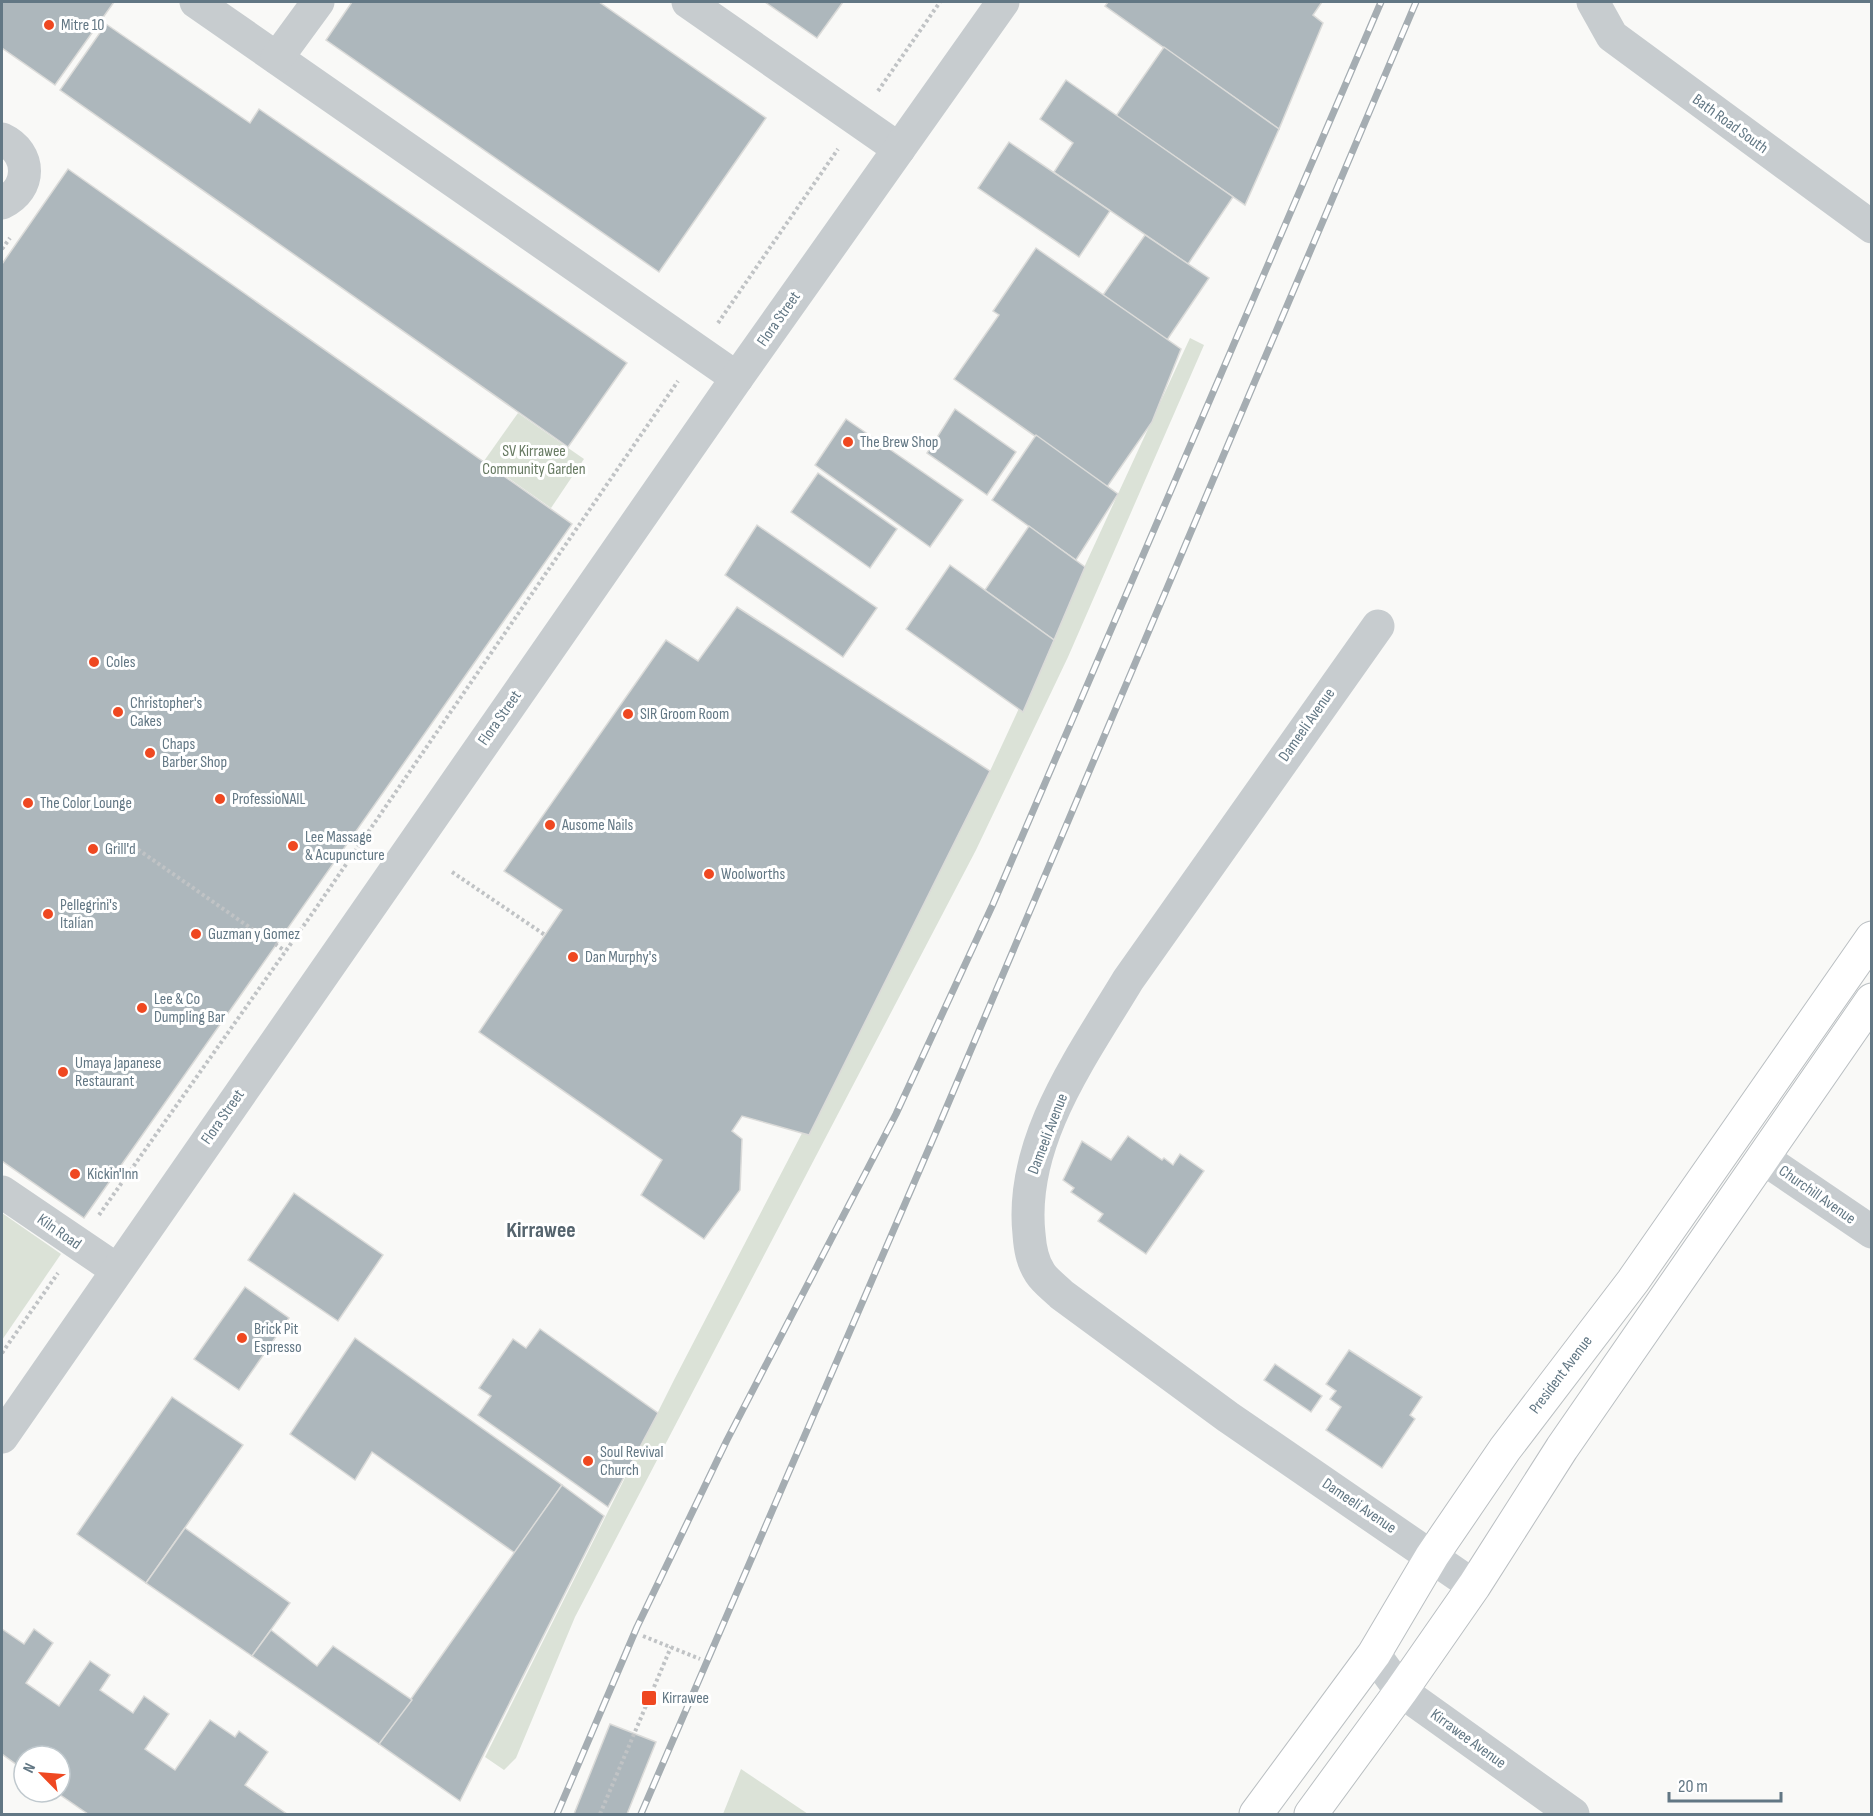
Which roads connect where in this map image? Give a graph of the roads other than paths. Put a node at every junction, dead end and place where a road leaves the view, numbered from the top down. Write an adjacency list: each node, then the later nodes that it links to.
1 (196, 2): 6 (street)
2 (318, 2): 6 (street)
3 (688, 2): 8 (street)
4 (1003, 2): 8 (street, Flora Street)
5 (1596, 7): 10 (street, Bath Road South)
6 (277, 58): 11 (street)
7 (2, 139): 9 (street)
8 (899, 149): 11 (street, Flora Street)
9 (2, 203)
10 (1872, 227)
11 (737, 378): 18 (street, Flora Street)
12 (1378, 626): 20 (street, Dameeli Avenue)
13 (1872, 938): 20 (main road, President Avenue)
14 (1872, 1000): 15 (main road)
15 (1763, 1158): 17 (street, Churchill Avenue); 21 (main road)
16 (2, 1192): 18 (street, Kiln Road)
17 (1872, 1232)
18 (117, 1270): 19 (street, Flora Street)
19 (2, 1437)
20 (1432, 1556): 21 (street, Dameeli Avenue); 22 (main road, President Avenue)
21 (1474, 1586): 23 (main road)
22 (1374, 1654): 23 (street, Kirrawee Avenue); 24 (main road, President Avenue)
23 (1401, 1691): 25 (main road); 26 (street, Kirrawee Avenue)
24 (1256, 1815)
25 (1311, 1815)
26 (1572, 1815)

